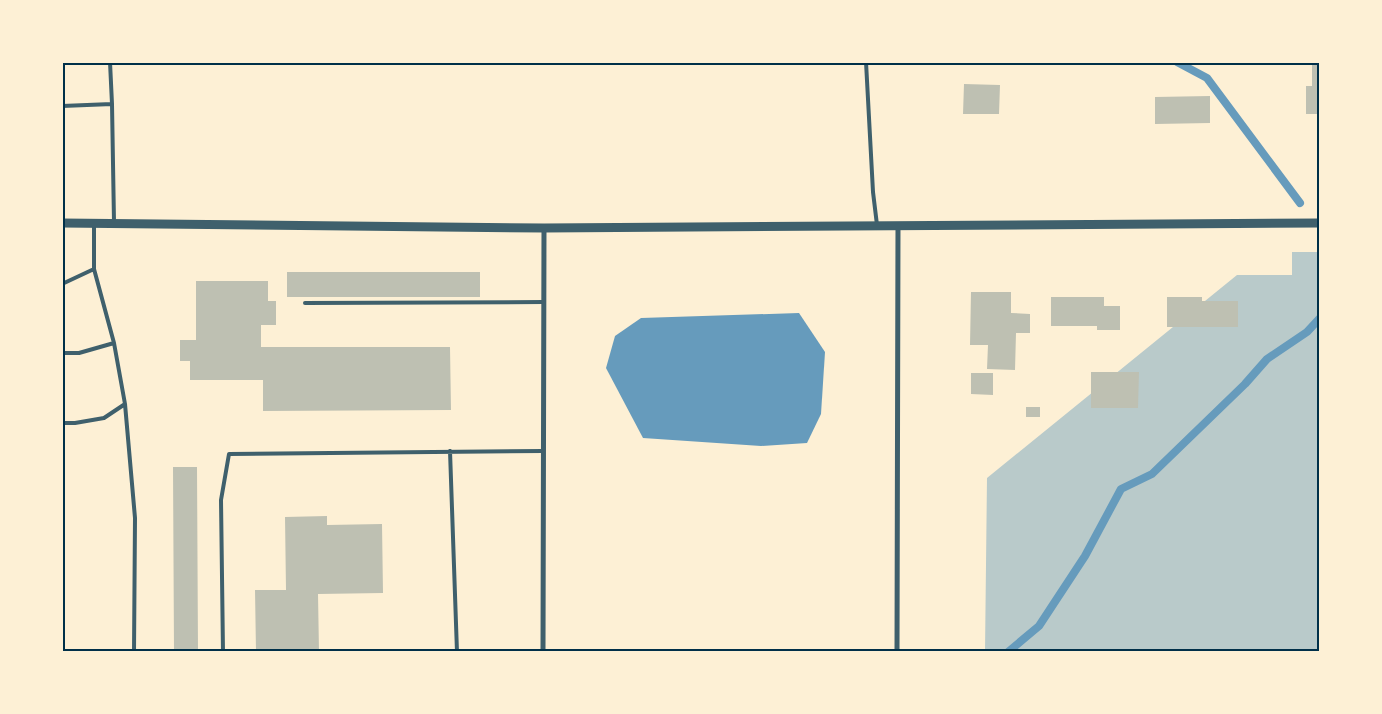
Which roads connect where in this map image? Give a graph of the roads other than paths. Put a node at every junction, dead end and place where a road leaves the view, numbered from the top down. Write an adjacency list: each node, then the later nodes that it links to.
1 (110, 62): 3 (lane)
2 (866, 62): 9 (lane)
3 (112, 104): 4 (lane); 7 (lane)
4 (62, 106)
5 (62, 222): 6 (street)
6 (94, 222): 7 (street); 12 (lane)
7 (114, 223): 11 (street)
8 (1320, 224): 10 (street)
9 (877, 225): 10 (street); 11 (street)
10 (898, 225): 26 (street)
11 (544, 228): 14 (street)
12 (94, 268): 13 (lane); 16 (lane)
13 (62, 284)
14 (544, 302): 15 (lane); 20 (street)
15 (305, 303)
16 (114, 343): 17 (lane); 18 (lane)
17 (62, 353)
18 (125, 404): 19 (lane); 22 (lane)
19 (62, 422)
20 (544, 451): 21 (lane); 25 (street)
21 (450, 452): 23 (lane); 24 (lane)
22 (134, 652)
23 (223, 652)
24 (457, 652)
25 (543, 652)
26 (897, 652)

